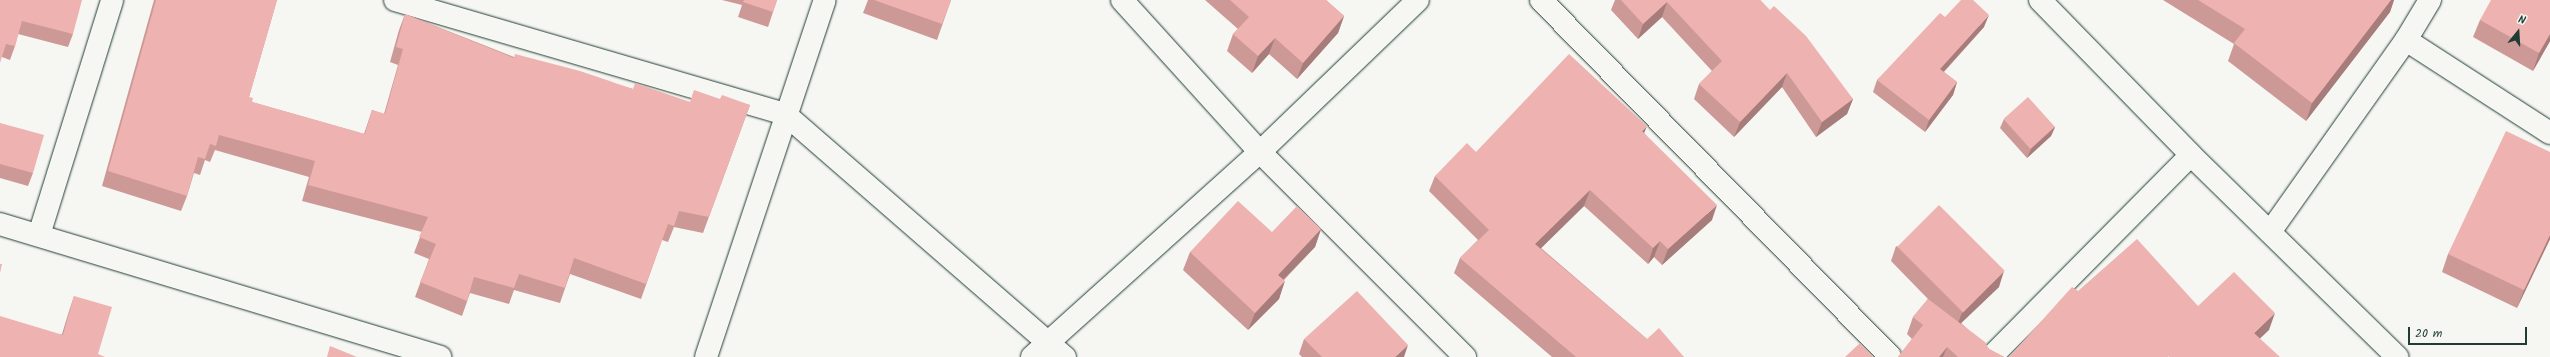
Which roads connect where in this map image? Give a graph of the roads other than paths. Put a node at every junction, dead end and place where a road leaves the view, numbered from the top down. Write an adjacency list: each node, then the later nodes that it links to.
1 (112, 0): 16 (street)
2 (395, 0): 10 (street)
3 (825, 0): 10 (street)
4 (1122, 0): 12 (street)
5 (1418, 0): 12 (street)
6 (1541, 0): 23 (street)
7 (2430, 0): 9 (street)
8 (2049, 3): 13 (street)
9 (2406, 40): 11 (street); 15 (street)
10 (785, 114): 17 (street); 19 (street)
11 (2550, 133)
12 (1260, 152): 17 (street); 22 (street)
13 (2191, 155): 15 (street); 24 (street)
14 (0, 224): 16 (street)
15 (2270, 232): 25 (street)
16 (39, 236): 18 (street)
17 (1048, 340): 20 (street); 21 (street)
18 (440, 357)
19 (706, 357)
20 (1032, 357)
21 (1065, 357)
22 (1465, 357)
23 (1890, 357)
24 (1991, 357)
25 (2397, 357)

